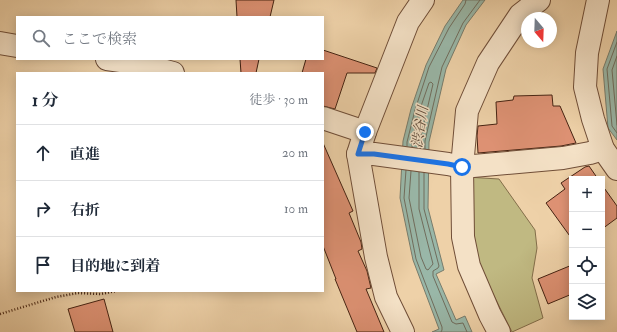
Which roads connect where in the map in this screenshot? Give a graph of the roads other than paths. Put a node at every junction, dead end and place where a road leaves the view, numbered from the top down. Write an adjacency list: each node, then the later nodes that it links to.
1 (423, 0): 9 (street)
2 (539, 0): 12 (street)
3 (598, 0): 10 (street)
4 (0, 43): 5 (street)
5 (16, 46)
6 (114, 60): 7 (street)
7 (169, 72)
8 (324, 118): 9 (street)
9 (365, 132): 11 (street)
10 (603, 150): 12 (street); 13 (street)
11 (366, 154): 12 (street); 14 (street)
12 (455, 165): 15 (street)
13 (617, 170)
14 (403, 332)
15 (499, 332)

